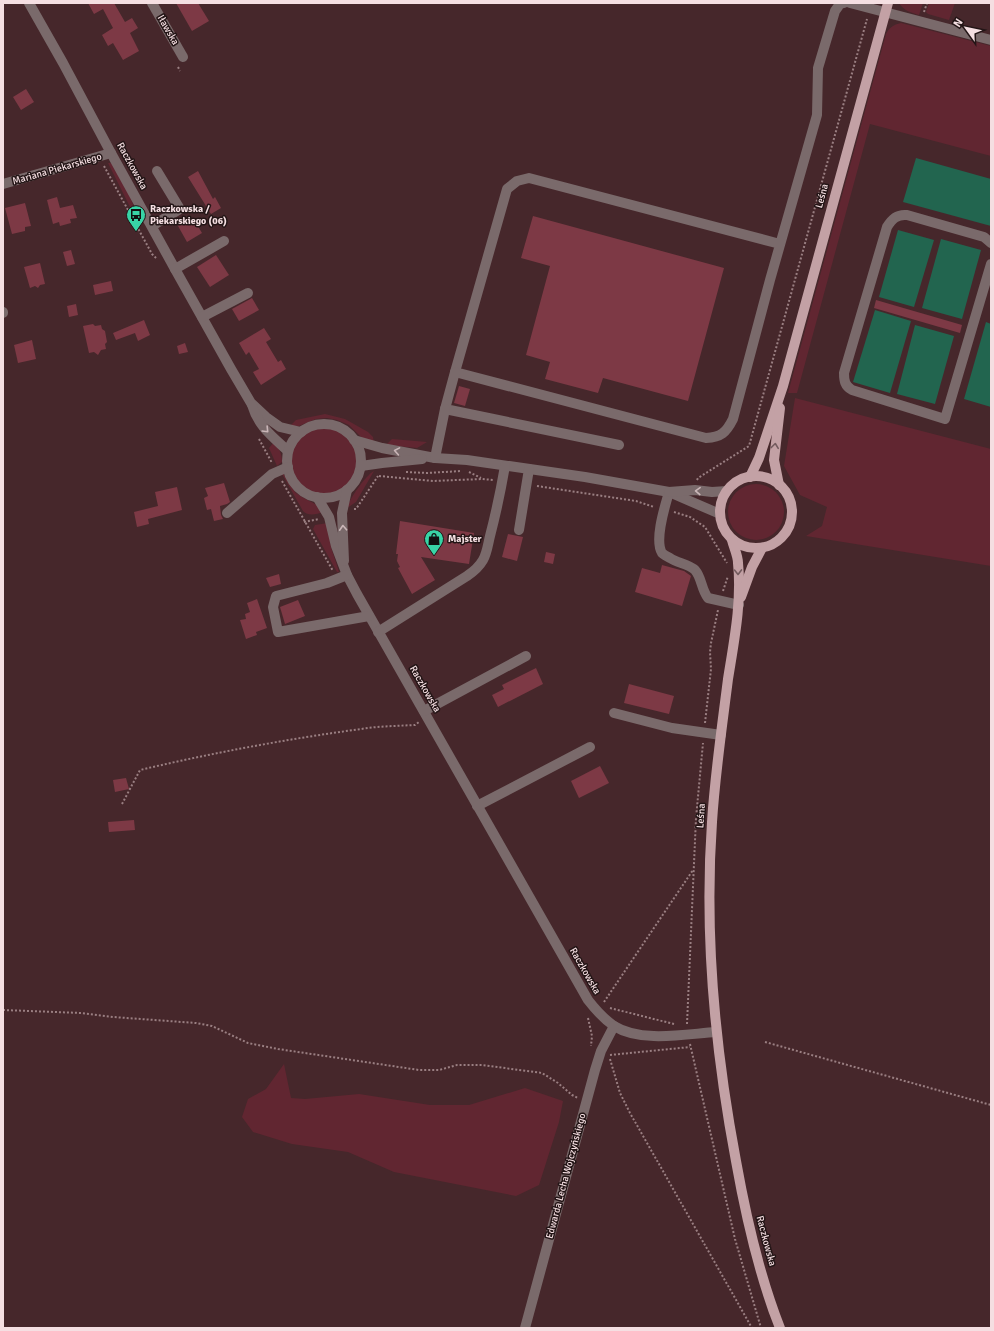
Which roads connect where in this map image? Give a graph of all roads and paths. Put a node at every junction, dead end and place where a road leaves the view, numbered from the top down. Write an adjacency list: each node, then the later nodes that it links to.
1 (29, 3): 9 (street, Raczkowska)
2 (152, 3): 8 (street, Iławska)
3 (844, 3): 15 (street)
4 (850, 3): 6 (street)
5 (887, 6): 6 (street); 7 (street); 22 (main road, Leśna)
6 (870, 8): 39 (path)
7 (991, 40)
8 (183, 57)
9 (111, 153): 11 (street, Mariana Piekarskiego); 12 (street, Raczkowska)
10 (157, 171): 12 (street)
11 (3, 184)
12 (152, 226): 17 (street, Raczkowska)
13 (224, 241): 17 (street)
14 (991, 243): 18 (street)
15 (780, 244): 21 (street); 21 (street)
16 (991, 264): 18 (street)
17 (175, 269): 20 (street, Raczkowska)
18 (988, 290)
19 (248, 293): 20 (street)
20 (202, 317): 23 (street, Raczkowska)
21 (455, 372): 24 (street)
22 (782, 386): 38 (main road, Leśna); 43 (main road, Leśna, one-way to 22)
23 (251, 403): 25 (street, Raczkowska); 29 (street, Raczkowska, one-way to 29)
24 (445, 410): 28 (street); 30 (street)
25 (301, 432): 26 (street); 29 (street)
26 (354, 440): 30 (street, one-way to 26); 31 (street)
27 (262, 445): 35 (path)
28 (619, 445)
29 (288, 451): 33 (street)
30 (435, 458): 31 (street); 32 (street)
31 (361, 466): 44 (street)
32 (505, 466): 34 (street); 41 (street)
33 (288, 467): 35 (street); 47 (street)
34 (529, 469): 42 (street); 46 (street)
35 (277, 472): 49 (street); 56 (path)
36 (404, 472): 40 (path)
37 (378, 476): 40 (path)
38 (750, 477): 43 (main road); 45 (main road)
39 (698, 478)
40 (482, 479): 41 (path)
41 (502, 482): 59 (street)
42 (526, 485): 48 (path); 52 (street)
43 (779, 485): 54 (main road)
44 (347, 490): 47 (street); 55 (street, Raczkowska, one-way to 44)
45 (727, 491): 46 (street, one-way to 46); 50 (main road)
46 (669, 492): 48 (street); 50 (street)
47 (317, 497): 55 (street, Raczkowska)
48 (665, 510): 51 (path); 57 (street)
49 (227, 513)
50 (720, 514): 53 (main road)
51 (690, 517)
52 (519, 530)
53 (732, 540): 54 (main road); 57 (main road, Leśna, one-way to 57)
54 (762, 548): 57 (main road, Leśna)
55 (346, 570): 56 (street); 58 (street, Raczkowska)
56 (337, 579): 58 (street)
57 (739, 604): 63 (main road, Leśna)
58 (369, 616): 59 (street, Raczkowska)
59 (378, 632): 62 (street, Raczkowska)
60 (526, 656): 62 (street)
61 (614, 713): 63 (street)
62 (421, 717): 65 (path); 66 (street, Raczkowska)
63 (721, 735): 76 (main road, Leśna)
64 (590, 747): 66 (street)
65 (122, 804)
66 (478, 806): 75 (street, Raczkowska)
67 (693, 869): 68 (path)
68 (601, 1006)
69 (608, 1008): 74 (path)
70 (3, 1010): 80 (path)
71 (588, 1018): 79 (path)
72 (681, 1024): 73 (path)
73 (687, 1024)
74 (676, 1025)
75 (614, 1026): 76 (street, Raczkowska); 79 (street, Edwarda Lecha Wojczyńskiego)
76 (716, 1032): 84 (main road, Raczkowska)
77 (765, 1042): 81 (path)
78 (690, 1047): 79 (path)
79 (605, 1053): 80 (street, Edwarda Lecha Wojczyńskiego); 83 (path)
80 (586, 1101): 82 (street, Edwarda Lecha Wojczyńskiego)
81 (991, 1105)
82 (525, 1328)
83 (752, 1328)
84 (780, 1328)

